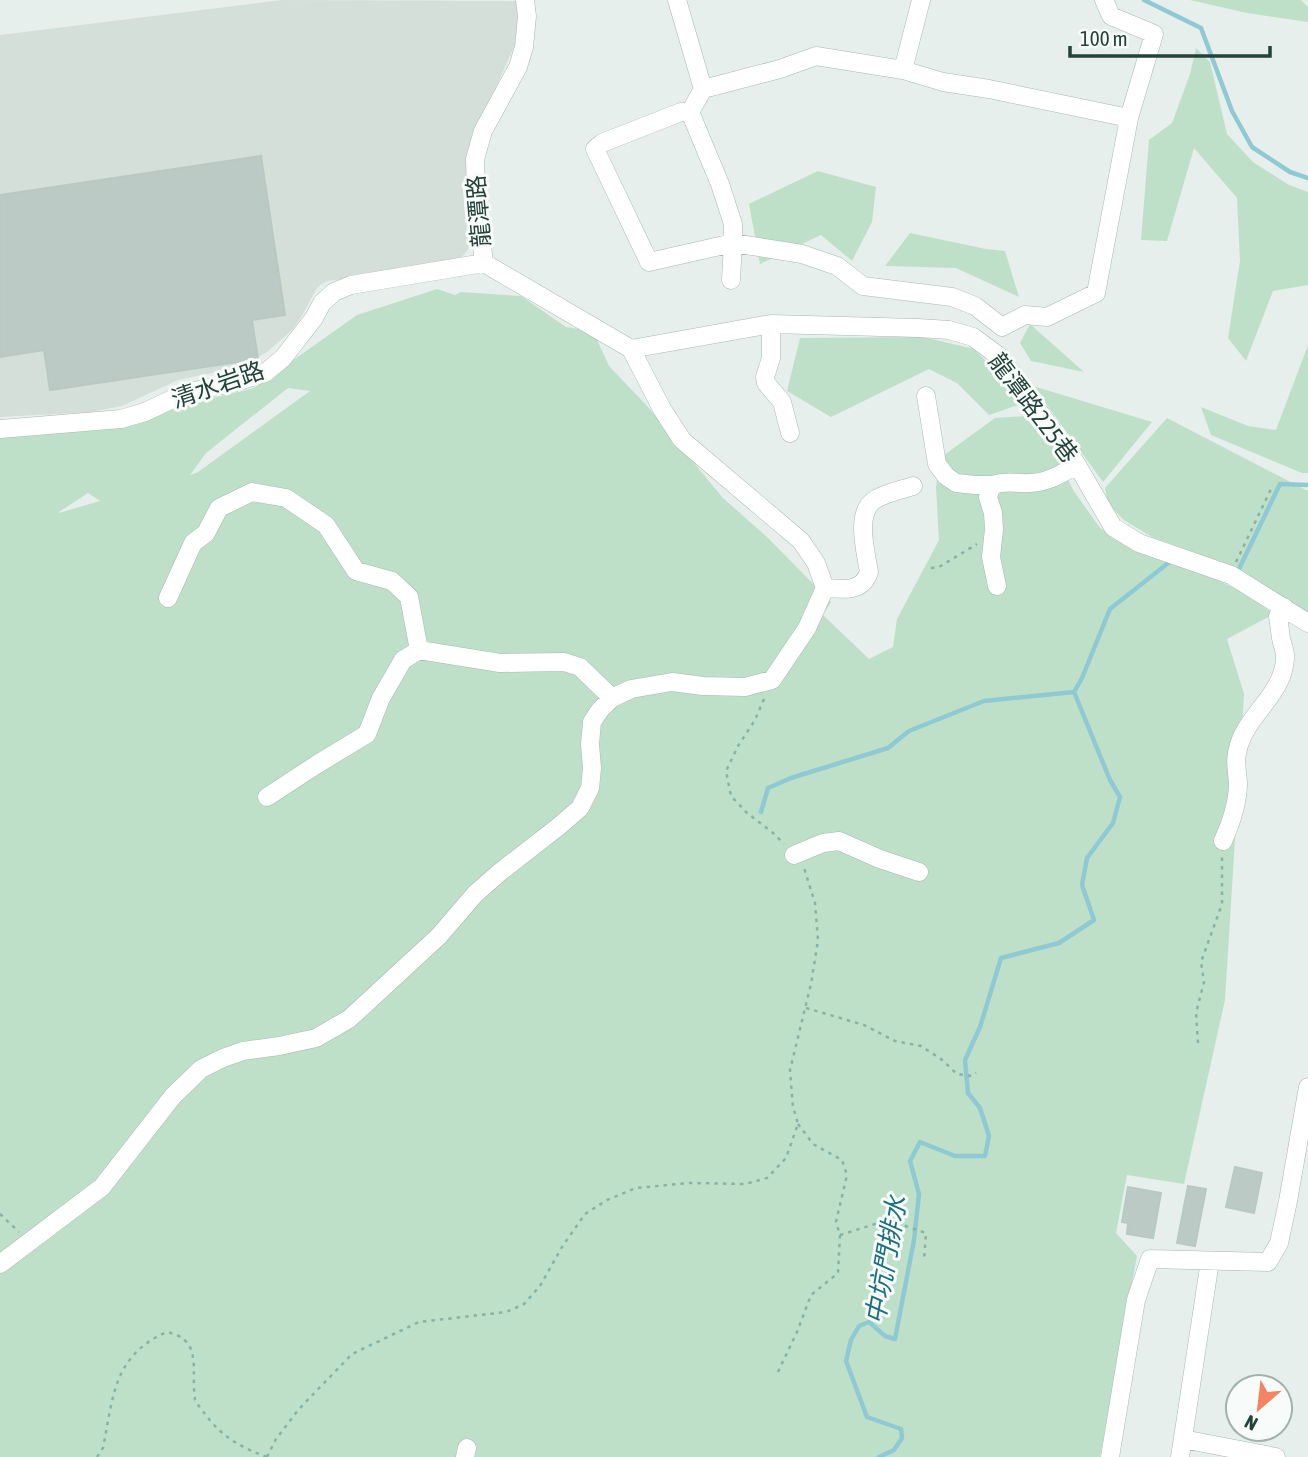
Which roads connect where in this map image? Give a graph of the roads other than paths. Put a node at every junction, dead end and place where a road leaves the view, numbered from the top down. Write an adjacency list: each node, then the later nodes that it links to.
1 (525, 0): 10 (street, 龍潭路)
2 (677, 0): 6 (street)
3 (921, 0): 5 (street)
4 (1104, 0): 8 (street)
5 (903, 70): 6 (street); 8 (street)
6 (703, 89): 7 (street)
7 (690, 112): 9 (street); 9 (street)
8 (1129, 118): 9 (street)
9 (733, 243): 11 (street)
10 (484, 264): 13 (street, 龍潭路); 15 (street, 清水岩路)
11 (731, 280)
12 (771, 324): 13 (street, 龍潭路225巷); 16 (street); 17 (street, 龍潭路225巷)
13 (631, 349): 21 (street)
14 (926, 396): 18 (street)
15 (0, 429)
16 (790, 433)
17 (1077, 465): 18 (street); 23 (street, 龍潭路225巷)
18 (992, 485): 20 (street)
19 (913, 486): 21 (street)
20 (997, 586)
21 (825, 588): 26 (street)
22 (168, 598): 25 (street)
23 (1284, 607): 24 (street, 龍潭路225巷); 28 (street)
24 (1308, 623)
25 (419, 650): 26 (street); 27 (street)
26 (612, 698): 33 (street)
27 (267, 797)
28 (1223, 841)
29 (794, 855): 30 (street)
30 (919, 872)
31 (1308, 1087): 32 (street)
32 (1210, 1261): 34 (street); 35 (street)
33 (0, 1264)
34 (1181, 1448): 36 (street)
35 (1110, 1457)
36 (1276, 1457)

